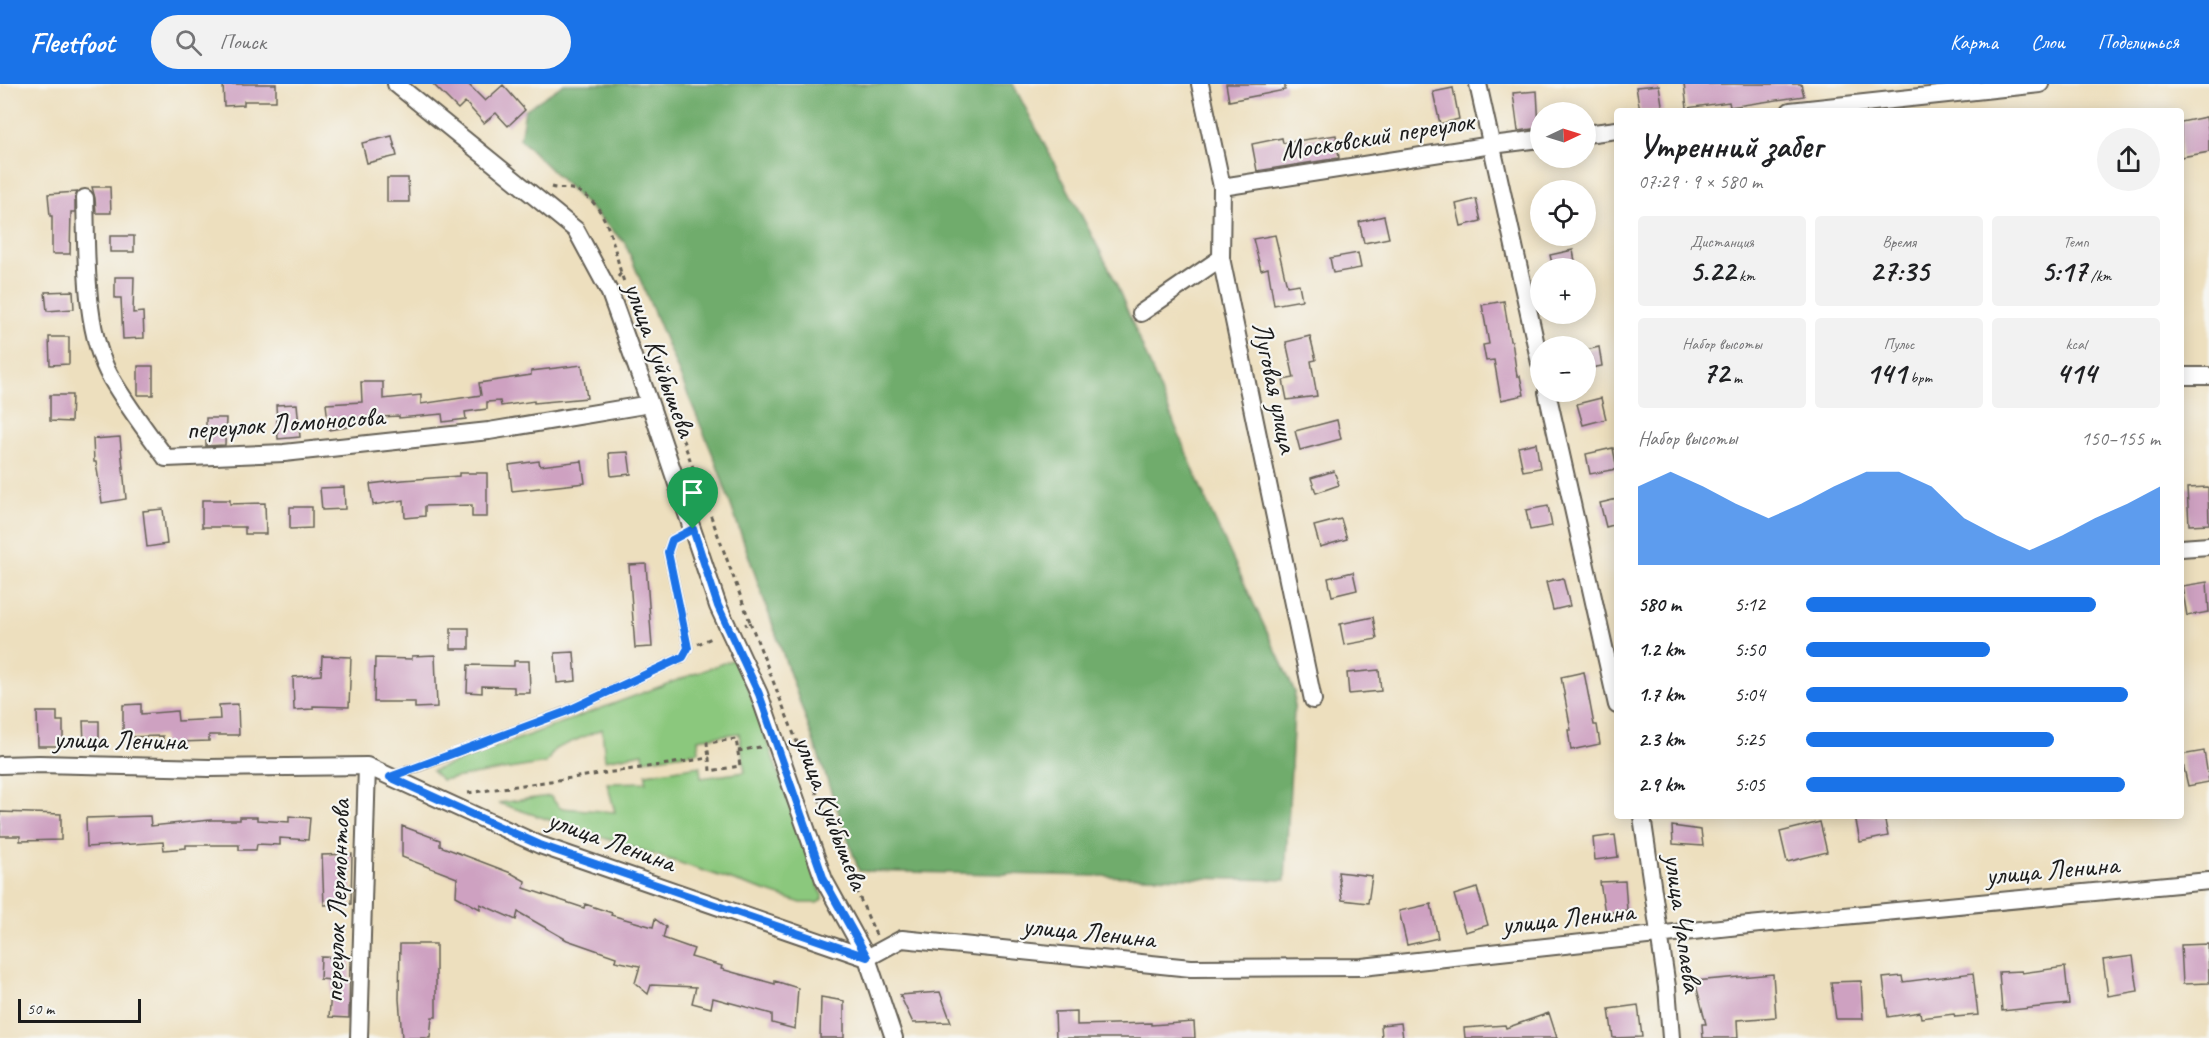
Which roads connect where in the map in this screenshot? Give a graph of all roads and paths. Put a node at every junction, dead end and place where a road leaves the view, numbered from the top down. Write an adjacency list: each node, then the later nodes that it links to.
1 (396, 84): 18 (street, улица Куйбышева)
2 (1200, 84): 10 (street, Луговая улица)
3 (1478, 84): 9 (street)
4 (2040, 84): 5 (street)
5 (1818, 108)
6 (1614, 130): 7 (street)
7 (1596, 133)
8 (1530, 140): 9 (street, Московский переулок)
9 (1492, 145): 10 (street, Московский переулок); 14 (street)
10 (1222, 187): 12 (street, Луговая улица)
11 (85, 198): 18 (street, переулок Ломоносова)
12 (1221, 258): 13 (street); 24 (street, Луговая улица)
13 (1141, 313)
14 (1534, 336)
15 (2184, 376): 16 (street)
16 (2209, 376)
17 (1549, 402): 23 (street)
18 (650, 404): 19 (street, улица Куйбышева)
19 (693, 529): 25 (street, улица Куйбышева); 30 (lane)
20 (2209, 546): 21 (street)
21 (2184, 548)
22 (750, 622): 35 (path)
23 (1614, 692)
24 (1313, 700)
25 (776, 745): 26 (path); 36 (street, улица Куйбышева)
26 (738, 751): 27 (path); 27 (path)
27 (709, 759): 31 (path)
28 (0, 765): 29 (street, улица Ленина)
29 (367, 766): 30 (street, улица Ленина); 37 (street, переулок Лермонтова)
30 (390, 777): 31 (street, улица Ленина)
31 (436, 798): 36 (street, улица Ленина)
32 (1642, 819): 34 (street, улица Чапаева)
33 (2209, 881): 34 (street, улица Ленина)
34 (1659, 935): 35 (street, улица Ленина); 39 (street, улица Чапаева)
35 (882, 950): 36 (street, улица Ленина)
36 (867, 957): 38 (street, улица Куйбышева)
37 (359, 1038)
38 (894, 1038)
39 (1671, 1038)

